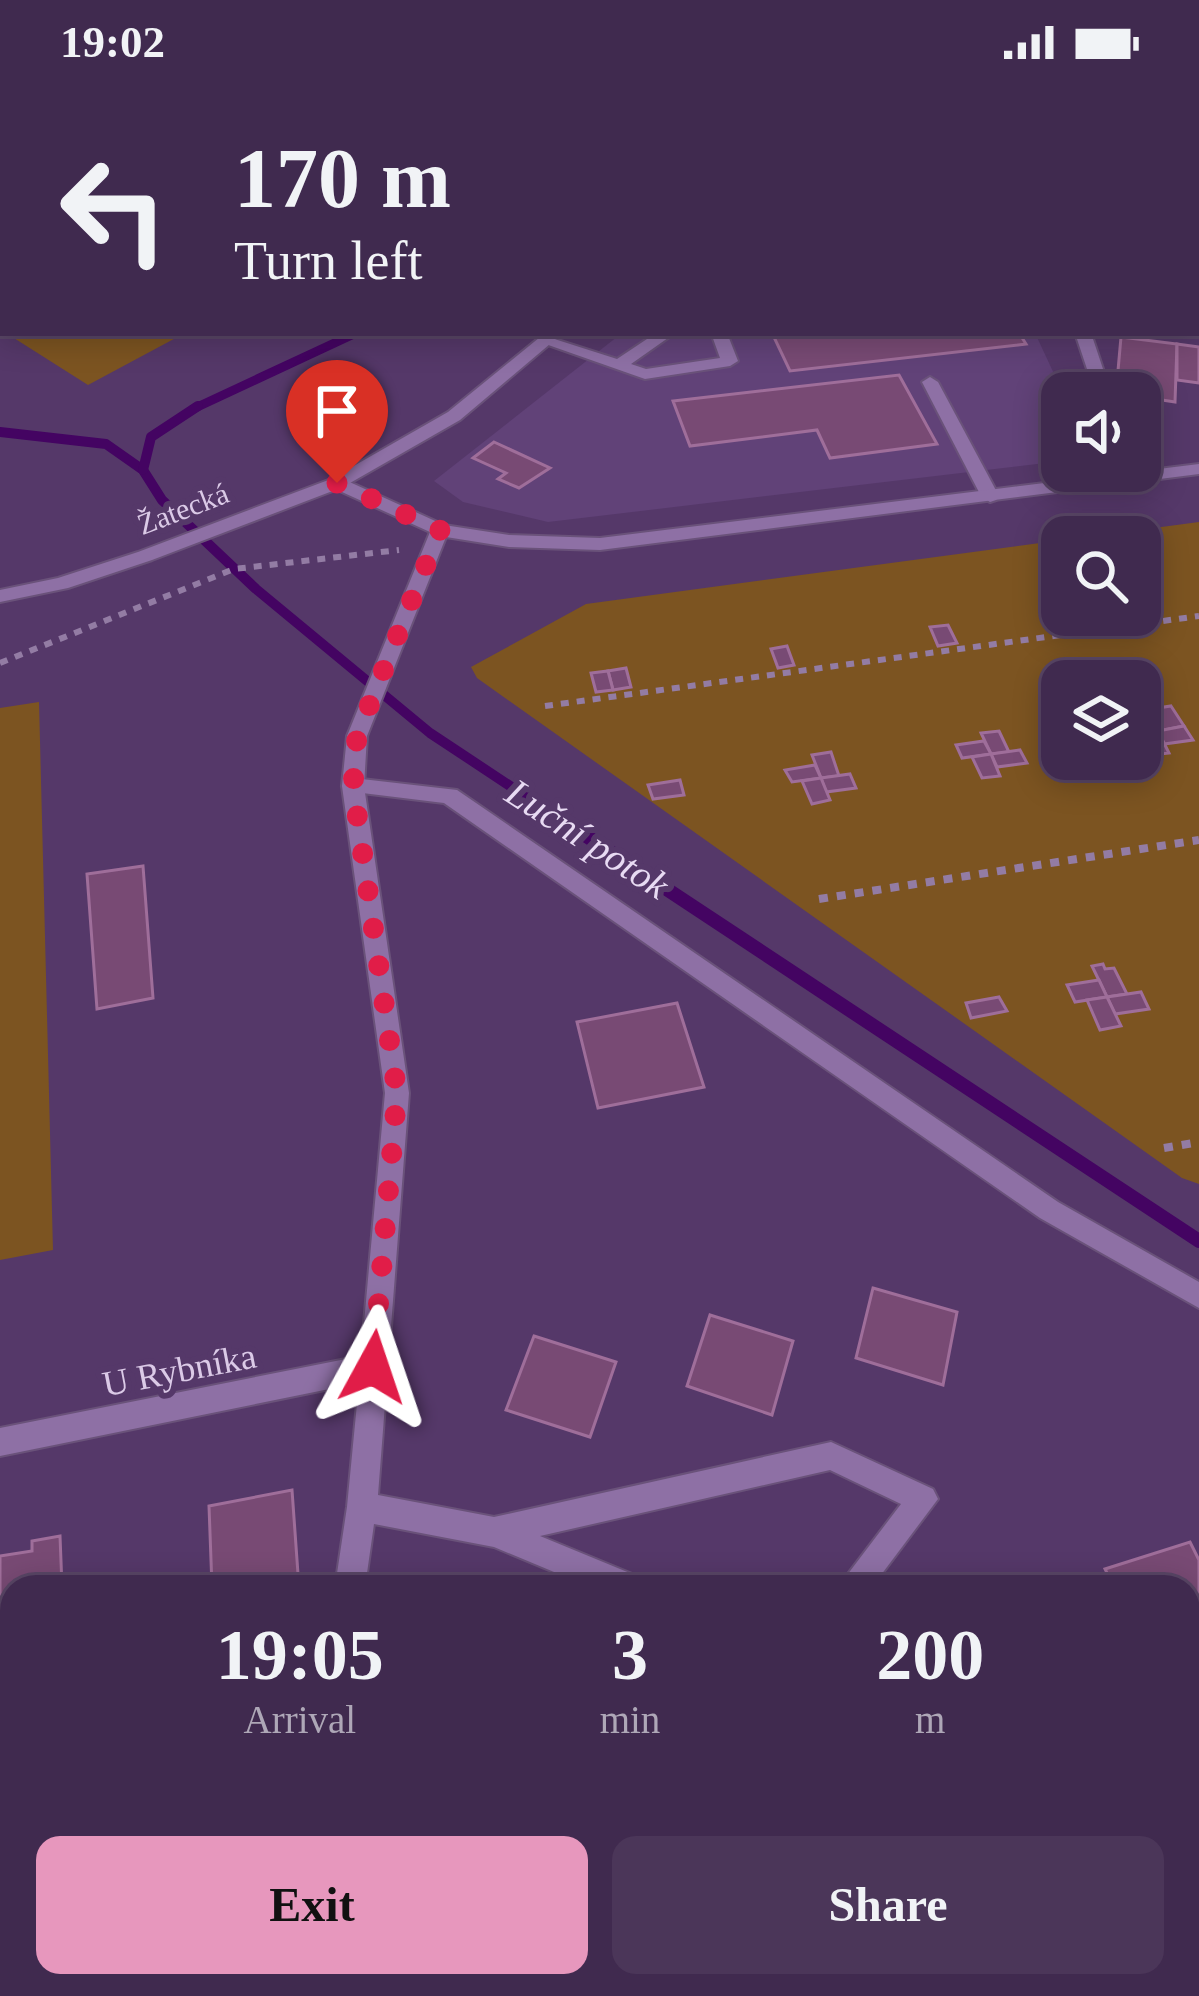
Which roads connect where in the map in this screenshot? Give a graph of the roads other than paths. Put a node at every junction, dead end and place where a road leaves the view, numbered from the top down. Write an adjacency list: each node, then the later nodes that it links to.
1 (663, 336): 5 (street)
2 (720, 336): 5 (street)
3 (1084, 336): 6 (street)
4 (550, 337): 5 (street); 10 (street, Žatecká)
5 (619, 365)
6 (1096, 372)
7 (930, 382): 12 (street)
8 (1161, 469): 9 (street)
9 (1199, 470)
10 (337, 483): 13 (street); 14 (street, Žatecká)
11 (1041, 487): 12 (street)
12 (990, 496): 13 (street)
13 (436, 540): 15 (street)
14 (0, 596)
15 (353, 786): 16 (street); 17 (street)
16 (1199, 1296)
17 (373, 1367): 18 (street, U Rybníka); 19 (street)
18 (0, 1442)
19 (362, 1507): 20 (street); 21 (street)
20 (494, 1532): 22 (street); 23 (street)
21 (352, 1575)
22 (597, 1575)
23 (863, 1575)

